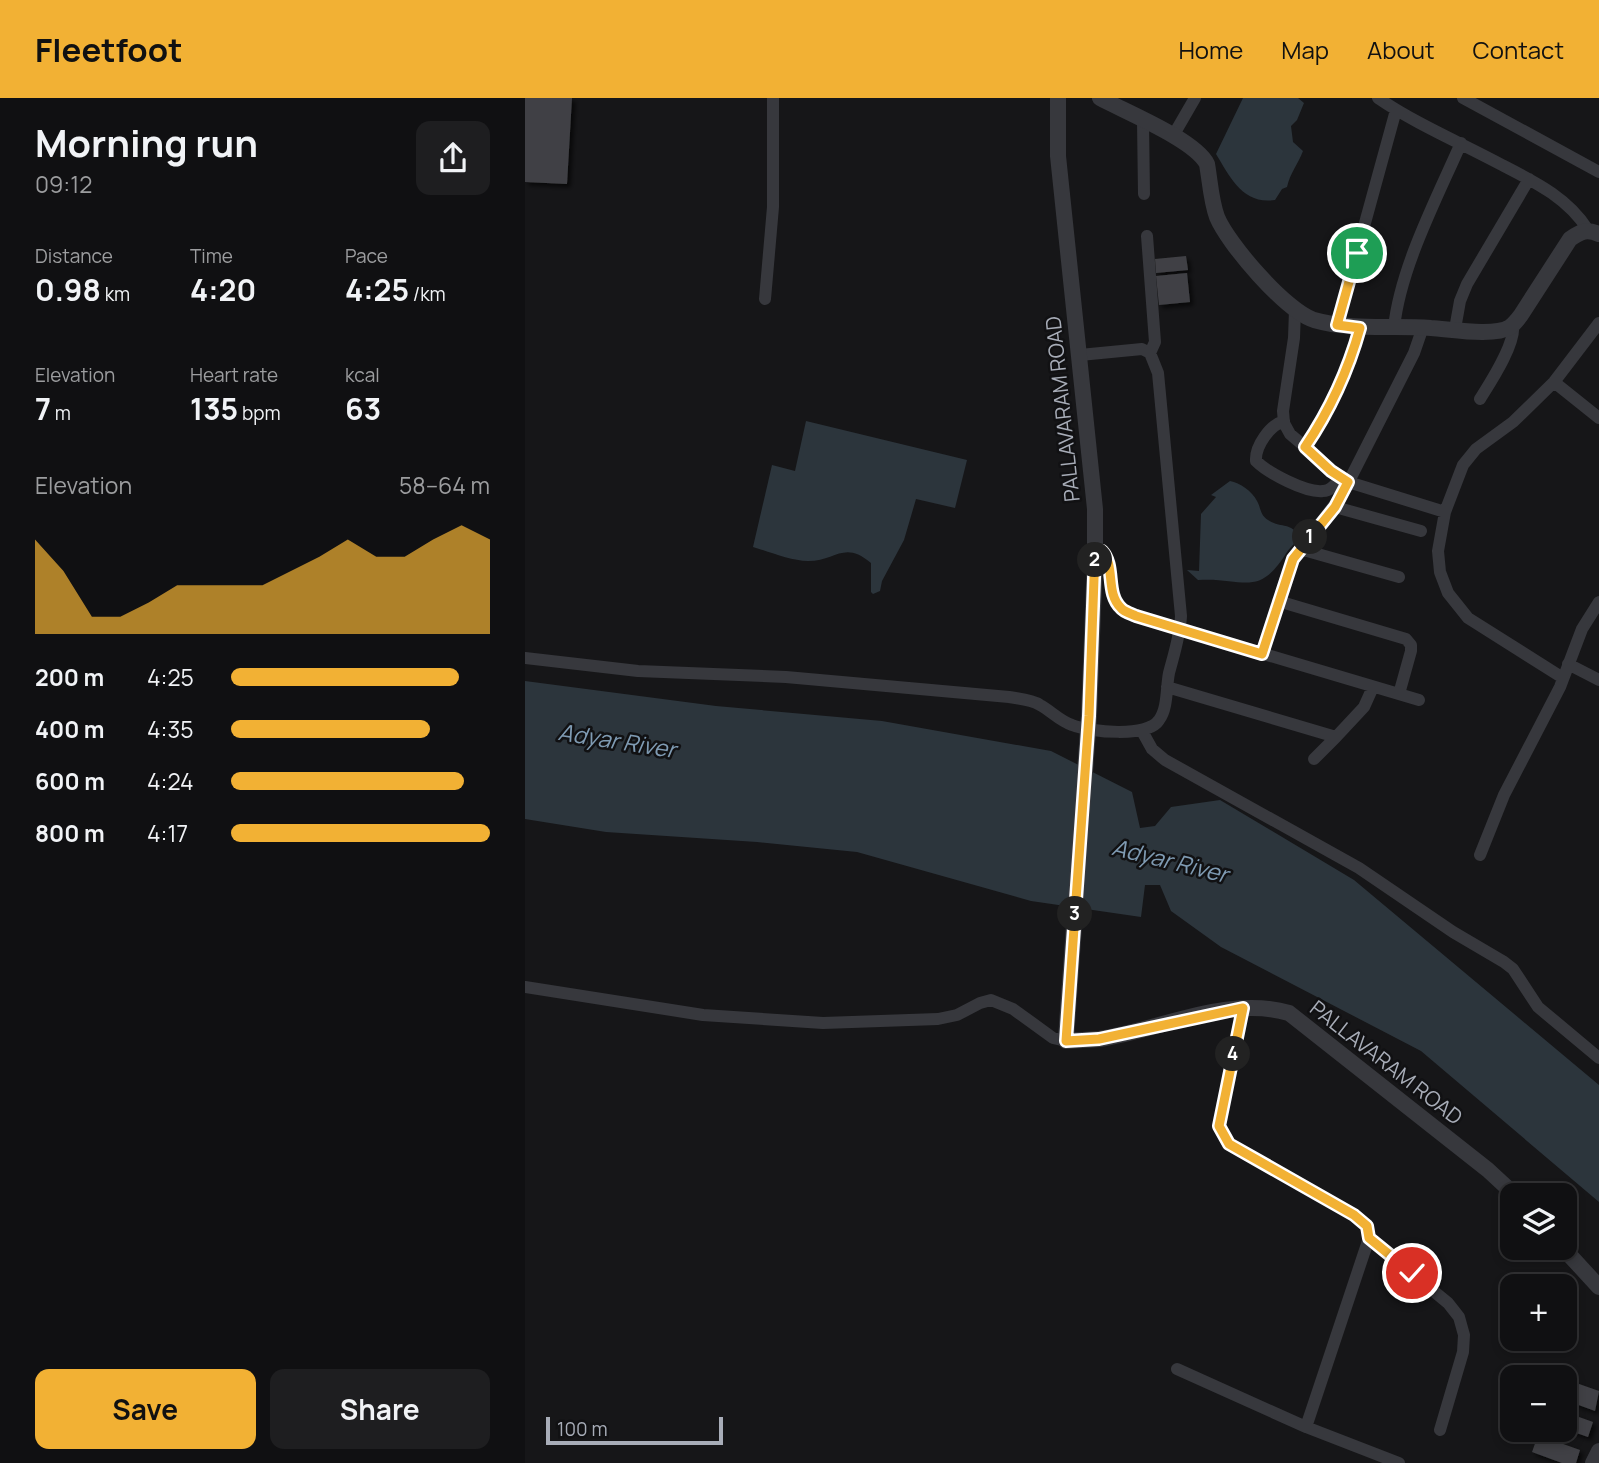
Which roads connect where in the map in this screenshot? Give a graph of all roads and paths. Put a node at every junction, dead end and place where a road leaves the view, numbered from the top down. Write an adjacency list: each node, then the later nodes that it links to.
1 (773, 98): 17 (street)
2 (1058, 98): 27 (street, PALLAVARAM ROAD)
3 (1100, 98): 7 (street)
4 (1195, 98): 10 (street)
5 (1378, 98): 8 (street)
6 (1463, 98): 12 (street)
7 (1126, 104): 9 (street)
8 (1396, 110): 11 (street); 20 (street)
9 (1143, 121): 10 (street); 14 (street)
10 (1174, 136): 18 (street)
11 (1461, 143): 13 (street); 24 (street)
12 (1599, 172)
13 (1529, 179): 15 (street); 25 (street)
14 (1144, 194)
15 (1596, 232): 21 (street)
16 (1147, 236): 26 (street)
17 (765, 299)
18 (1295, 310): 20 (street); 31 (street)
19 (1599, 323): 28 (street)
20 (1337, 325): 23 (street)
21 (1513, 325): 25 (street); 29 (street)
22 (1423, 327): 24 (street); 25 (street); 33 (street)
23 (1360, 328): 24 (street); 32 (street)
24 (1394, 328)
25 (1455, 329)
26 (1150, 353): 27 (street); 42 (street)
27 (1080, 355): 38 (street, PALLAVARAM ROAD)
28 (1554, 383): 30 (street); 35 (street)
29 (1479, 399)
30 (1599, 418)
31 (1284, 421): 32 (street); 33 (street)
32 (1305, 447): 33 (street)
33 (1345, 480): 34 (street); 35 (street)
34 (1335, 507): 36 (street); 37 (street)
35 (1445, 512): 46 (street)
36 (1420, 531)
37 (1300, 549): 39 (street); 40 (street)
38 (1095, 551): 42 (street); 58 (street, PALLAVARAM ROAD, bridge)
39 (1399, 577)
40 (1278, 601): 43 (street); 50 (street)
41 (1599, 603): 45 (street)
42 (1181, 629): 43 (street); 48 (street)
43 (1262, 654): 49 (street)
44 (525, 659): 52 (street)
45 (1568, 664): 46 (street); 47 (street)
46 (1563, 678): 55 (street)
47 (1599, 680)
48 (1167, 687): 52 (street); 53 (street)
49 (1373, 687): 50 (street); 53 (street)
50 (1399, 694): 51 (street)
51 (1419, 700)
52 (1142, 731): 59 (street)
53 (1336, 737): 54 (street)
54 (1314, 759)
55 (1480, 856)
56 (525, 987): 58 (street)
57 (1243, 1008): 58 (street, PALLAVARAM ROAD); 60 (street, PALLAVARAM ROAD); 61 (street)
58 (1067, 1032)
59 (1599, 1058)
60 (1502, 1183)
61 (1369, 1238): 65 (street); 66 (street)
62 (1574, 1260): 63 (street)
63 (1599, 1287)
64 (1177, 1369): 65 (street)
65 (1307, 1427): 68 (street)
66 (1440, 1430)
67 (1599, 1451): 69 (street)
68 (1399, 1463)
69 (1593, 1463)

